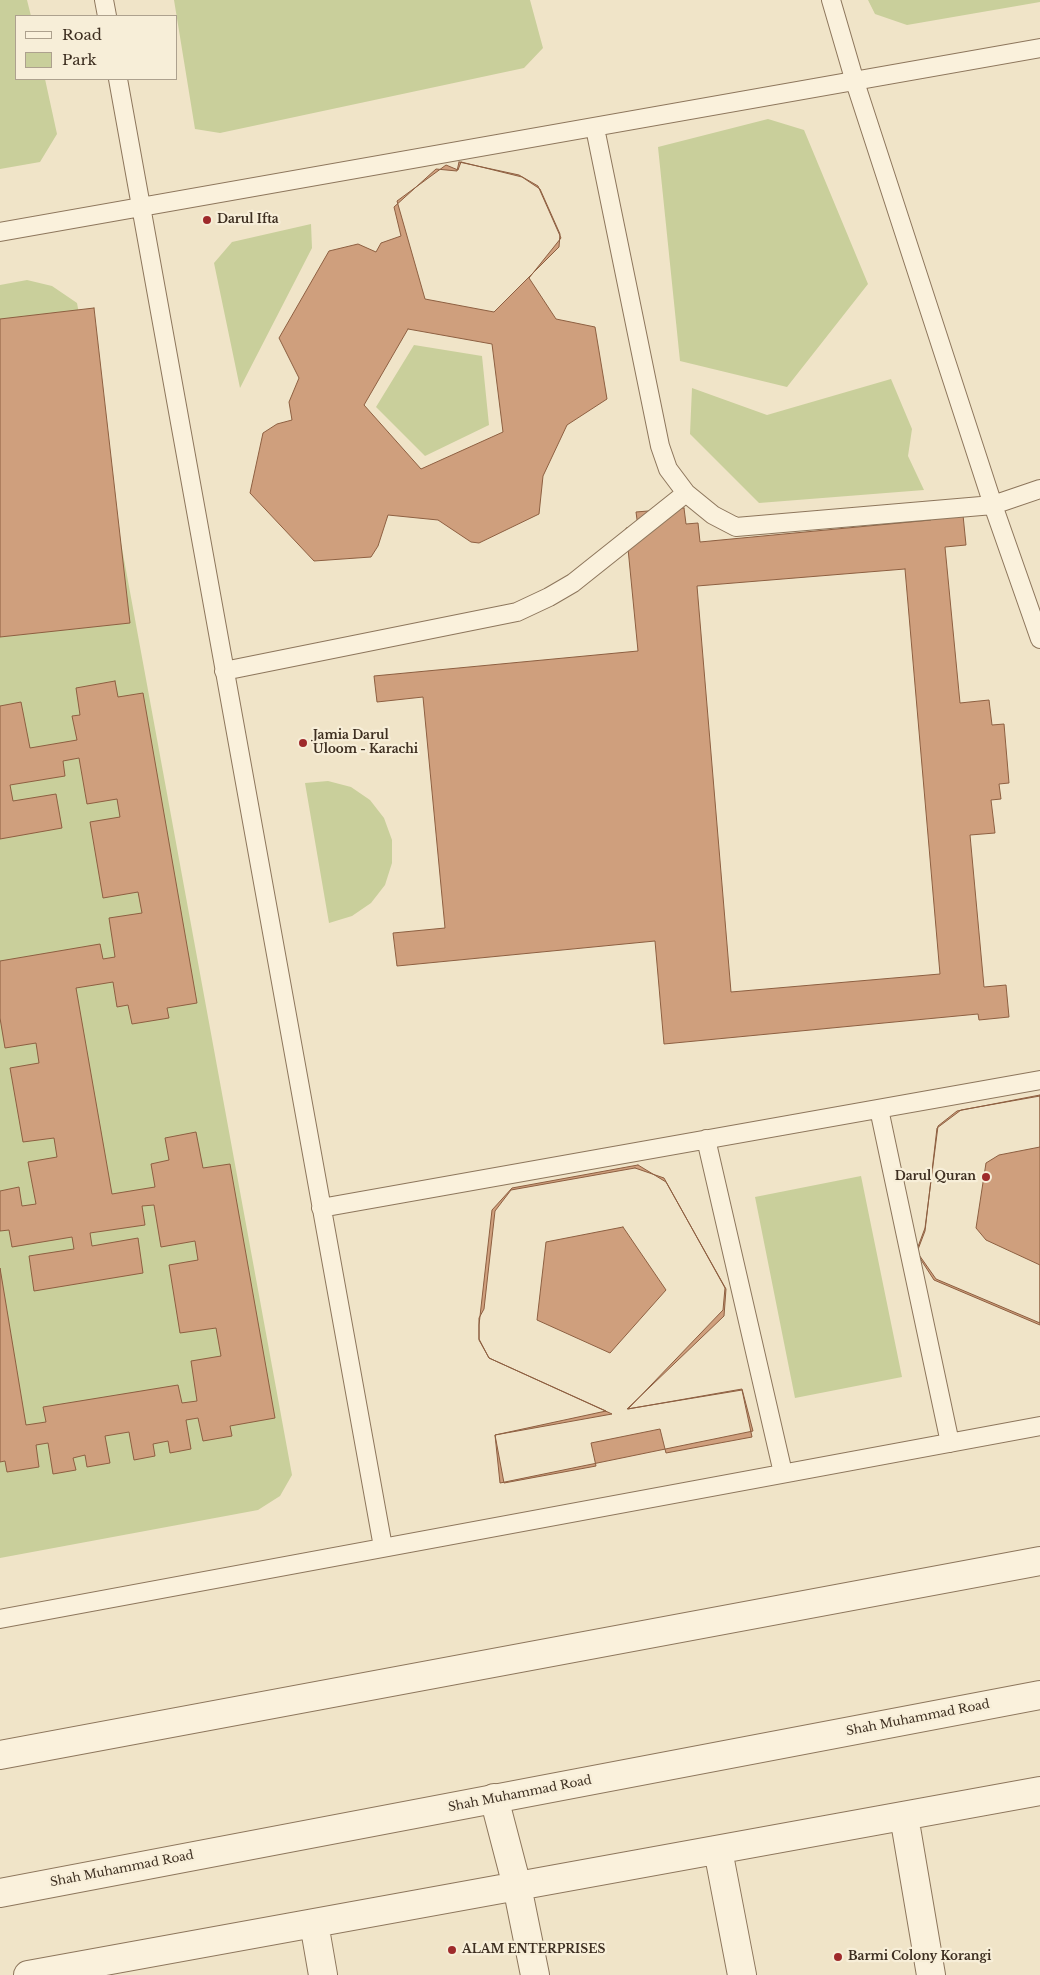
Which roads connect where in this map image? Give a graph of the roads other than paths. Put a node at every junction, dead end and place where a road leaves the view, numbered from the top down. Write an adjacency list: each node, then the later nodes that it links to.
1 (104, 0): 3 (lane)
2 (831, 0): 6 (lane)
3 (107, 15)
4 (1040, 48): 6 (lane)
5 (118, 80): 8 (lane)
6 (855, 82): 7 (lane); 12 (lane)
7 (595, 128): 8 (lane); 11 (lane)
8 (140, 208): 9 (lane); 15 (lane)
9 (0, 232)
10 (1040, 489): 12 (lane)
11 (686, 492): 12 (lane); 15 (lane)
12 (993, 505): 13 (lane)
13 (1034, 604): 14 (lane)
14 (1040, 639)
15 (224, 671): 19 (lane)
16 (1040, 1080): 17 (lane)
17 (880, 1109): 18 (lane); 21 (lane)
18 (706, 1139): 19 (lane); 22 (lane)
19 (321, 1208): 23 (lane)
20 (1040, 1426): 21 (lane)
21 (950, 1443): 22 (lane)
22 (783, 1473): 23 (lane)
23 (383, 1546): 25 (lane)
24 (1040, 1561): 27 (street)
25 (0, 1619)
26 (1040, 1695): 29 (street, Shah Muhammad Road)
27 (0, 1755)
28 (1040, 1791): 30 (street)
29 (494, 1798): 32 (street); 33 (street, Shah Muhammad Road)
30 (904, 1816): 31 (street); 40 (street)
31 (718, 1850): 32 (street); 39 (street)
32 (517, 1886): 34 (street); 38 (street)
33 (0, 1893)
34 (314, 1923): 35 (street); 37 (street)
35 (135, 1965): 36 (street)
36 (28, 1975)
37 (323, 1975)
38 (535, 1975)
39 (742, 1975)
40 (931, 1975)

